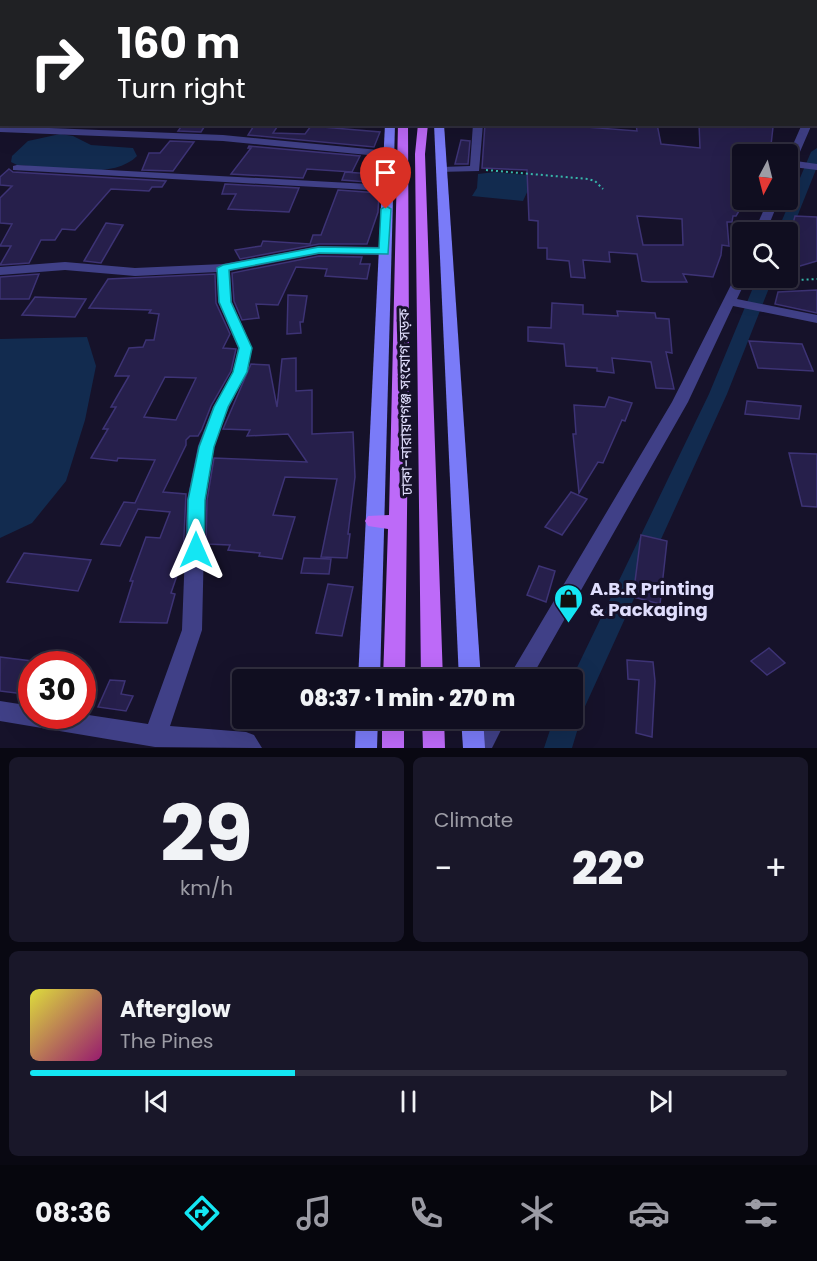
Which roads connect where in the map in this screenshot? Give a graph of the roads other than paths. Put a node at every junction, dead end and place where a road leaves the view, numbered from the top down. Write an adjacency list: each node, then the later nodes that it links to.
1 (390, 126): 9 (street)
2 (403, 126): 22 (main road, ঢাকা-নারায়ণগঞ্জ সংযোগ সড়ক)
3 (423, 126): 25 (main road, ঢাকা-নারায়ণগঞ্জ সংযোগ সড়ক)
4 (440, 126): 13 (street)
5 (478, 126): 13 (street)
6 (806, 126): 8 (street)
7 (0, 129): 9 (street)
8 (798, 144)
9 (389, 154): 14 (street)
10 (798, 165): 11 (street)
11 (817, 167)
12 (17, 168): 14 (street)
13 (442, 170): 26 (street)
14 (387, 188): 15 (street)
15 (384, 251): 16 (street); 21 (street)
16 (223, 268): 17 (street); 34 (street)
17 (0, 271)
18 (737, 288): 19 (street)
19 (732, 302): 20 (street); 27 (street)
20 (817, 319)
21 (374, 521): 22 (main road); 23 (street)
22 (396, 522): 24 (main road, ঢাকা-নারায়ণগঞ্জ সংযোগ সড়ক)
23 (369, 669)
24 (394, 669)
25 (432, 669)
26 (469, 669)
27 (524, 669)
28 (0, 711): 34 (street)
29 (367, 729): 36 (street)
30 (393, 729): 37 (main road)
31 (433, 729): 38 (main road)
32 (473, 729): 39 (street)
33 (490, 729): 40 (street)
34 (155, 736): 35 (street)
35 (251, 748)
36 (366, 748)
37 (393, 748)
38 (434, 748)
39 (474, 748)
40 (480, 748)

